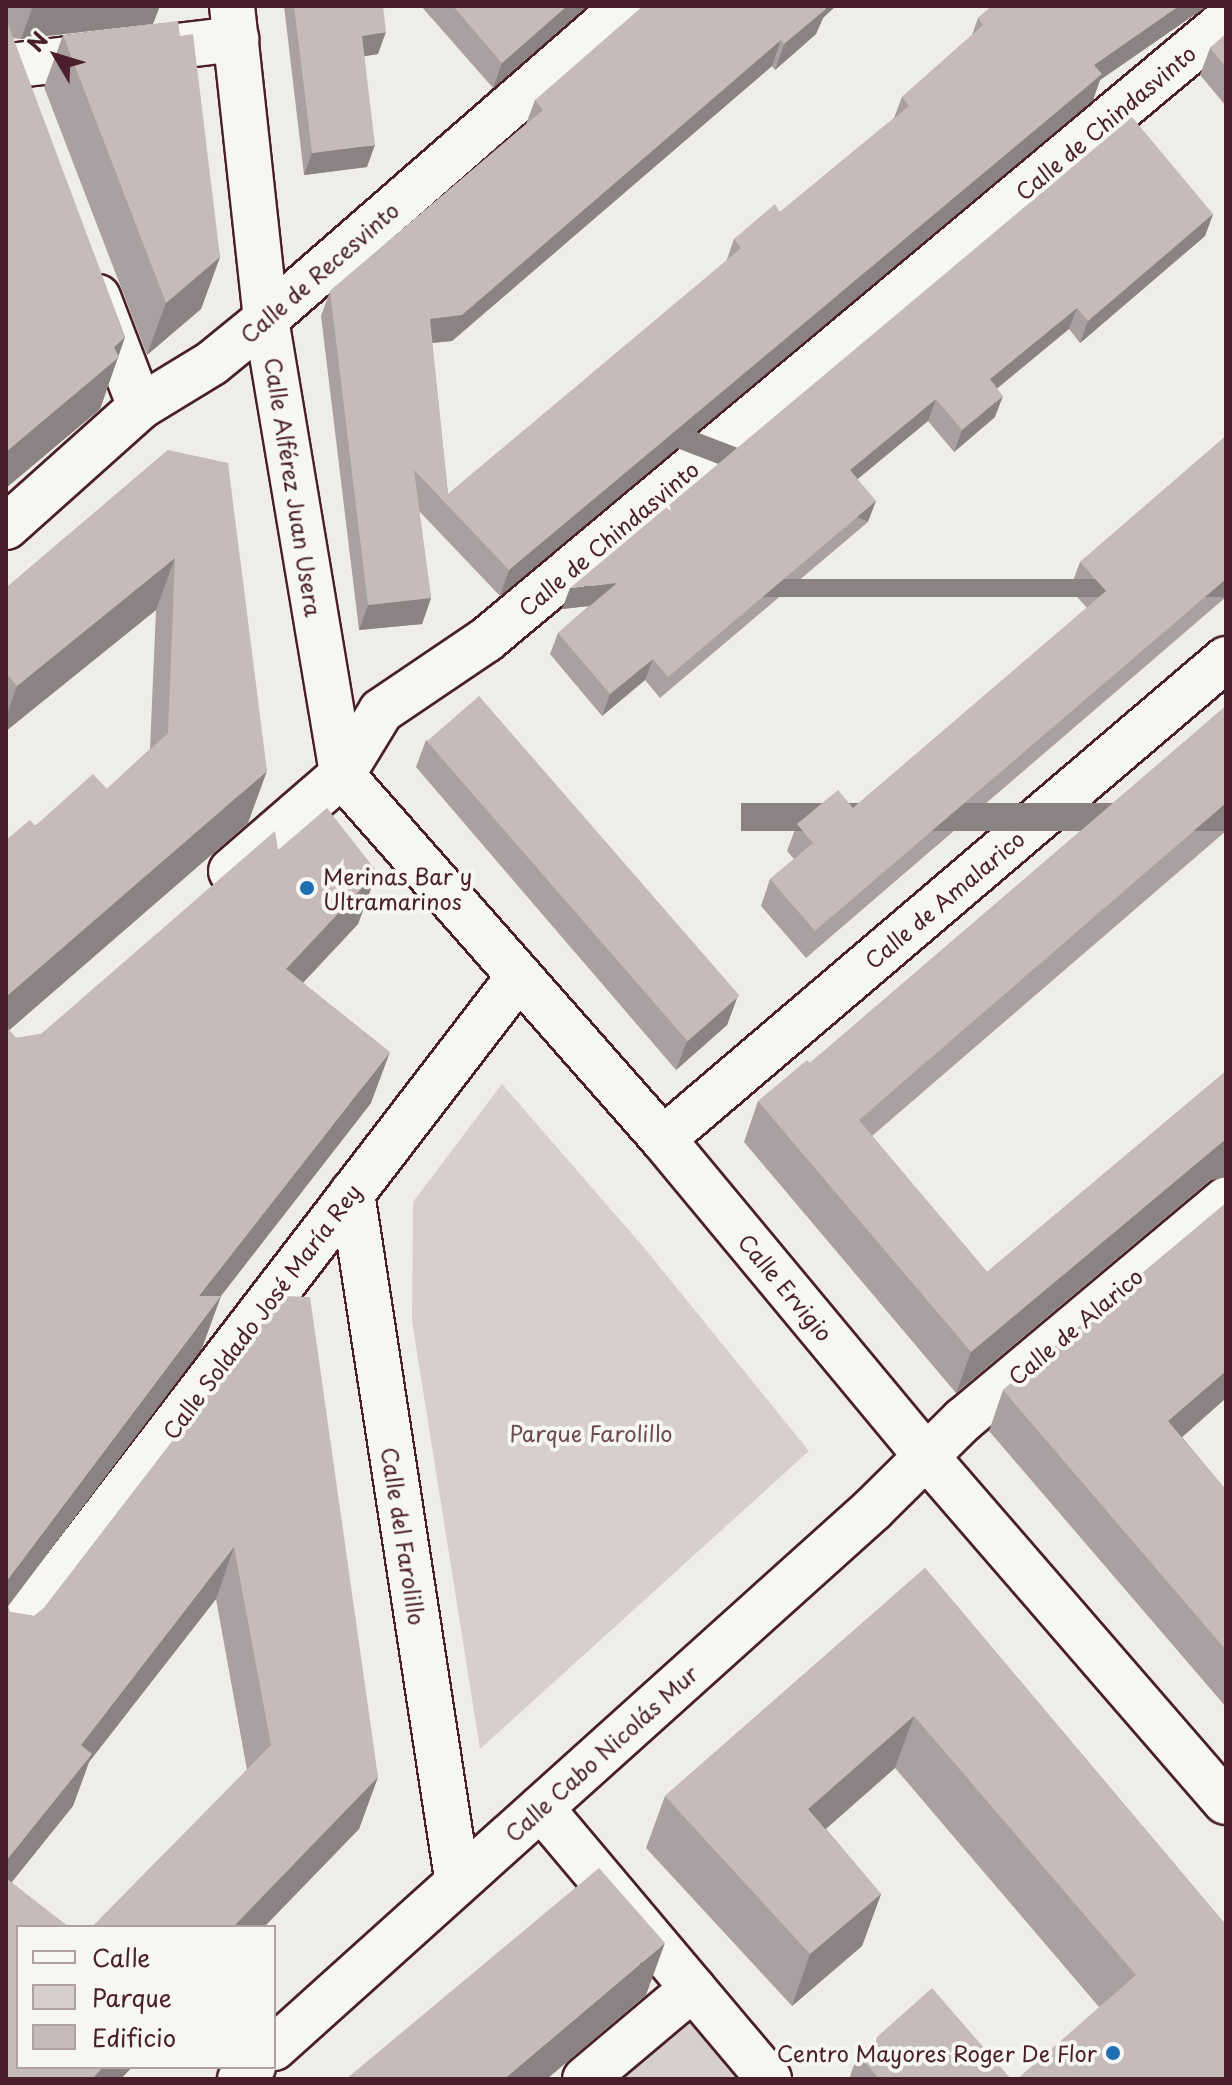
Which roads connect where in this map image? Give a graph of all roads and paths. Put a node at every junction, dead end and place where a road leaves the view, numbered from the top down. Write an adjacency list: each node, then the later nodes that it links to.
1 (625, 6): 7 (street, Calle de Recesvinto)
2 (1226, 21): 11 (street, Calle de Chindasvinto)
3 (234, 22): 4 (street); 7 (street, Calle Alférez Juan Usera)
4 (8, 62): 5 (street)
5 (26, 111)
6 (83, 259): 8 (street)
7 (266, 319): 8 (street, Calle de Recesvinto); 11 (street, Calle Alférez Juan Usera)
8 (140, 407): 9 (street, Calle de Recesvinto)
9 (6, 527)
10 (1226, 659): 14 (street, Calle de Amalarico)
11 (342, 775): 12 (street, Calle de Chindasvinto); 13 (street, Calle Ervigio)
12 (195, 902)
13 (517, 979): 14 (street, Calle Ervigio); 15 (street, Calle Soldado José María Rey)
14 (663, 1139): 17 (street, Calle Ervigio)
15 (352, 1193): 18 (street, Calle Soldado José María Rey); 21 (street, Calle del Farolillo)
16 (1226, 1199): 17 (street, Calle de Alarico)
17 (925, 1455): 19 (street, Calle Ervigio); 20 (street, Calle Cabo Nicolás Mur)
18 (6, 1644)
19 (1226, 1802)
20 (541, 1808): 21 (street, Calle Cabo Nicolás Mur); 22 (street)
21 (457, 1878): 23 (street, Calle Cabo Nicolás Mur)
22 (693, 1988): 24 (street); 25 (street)
23 (276, 2046)
24 (585, 2079)
25 (769, 2079)

